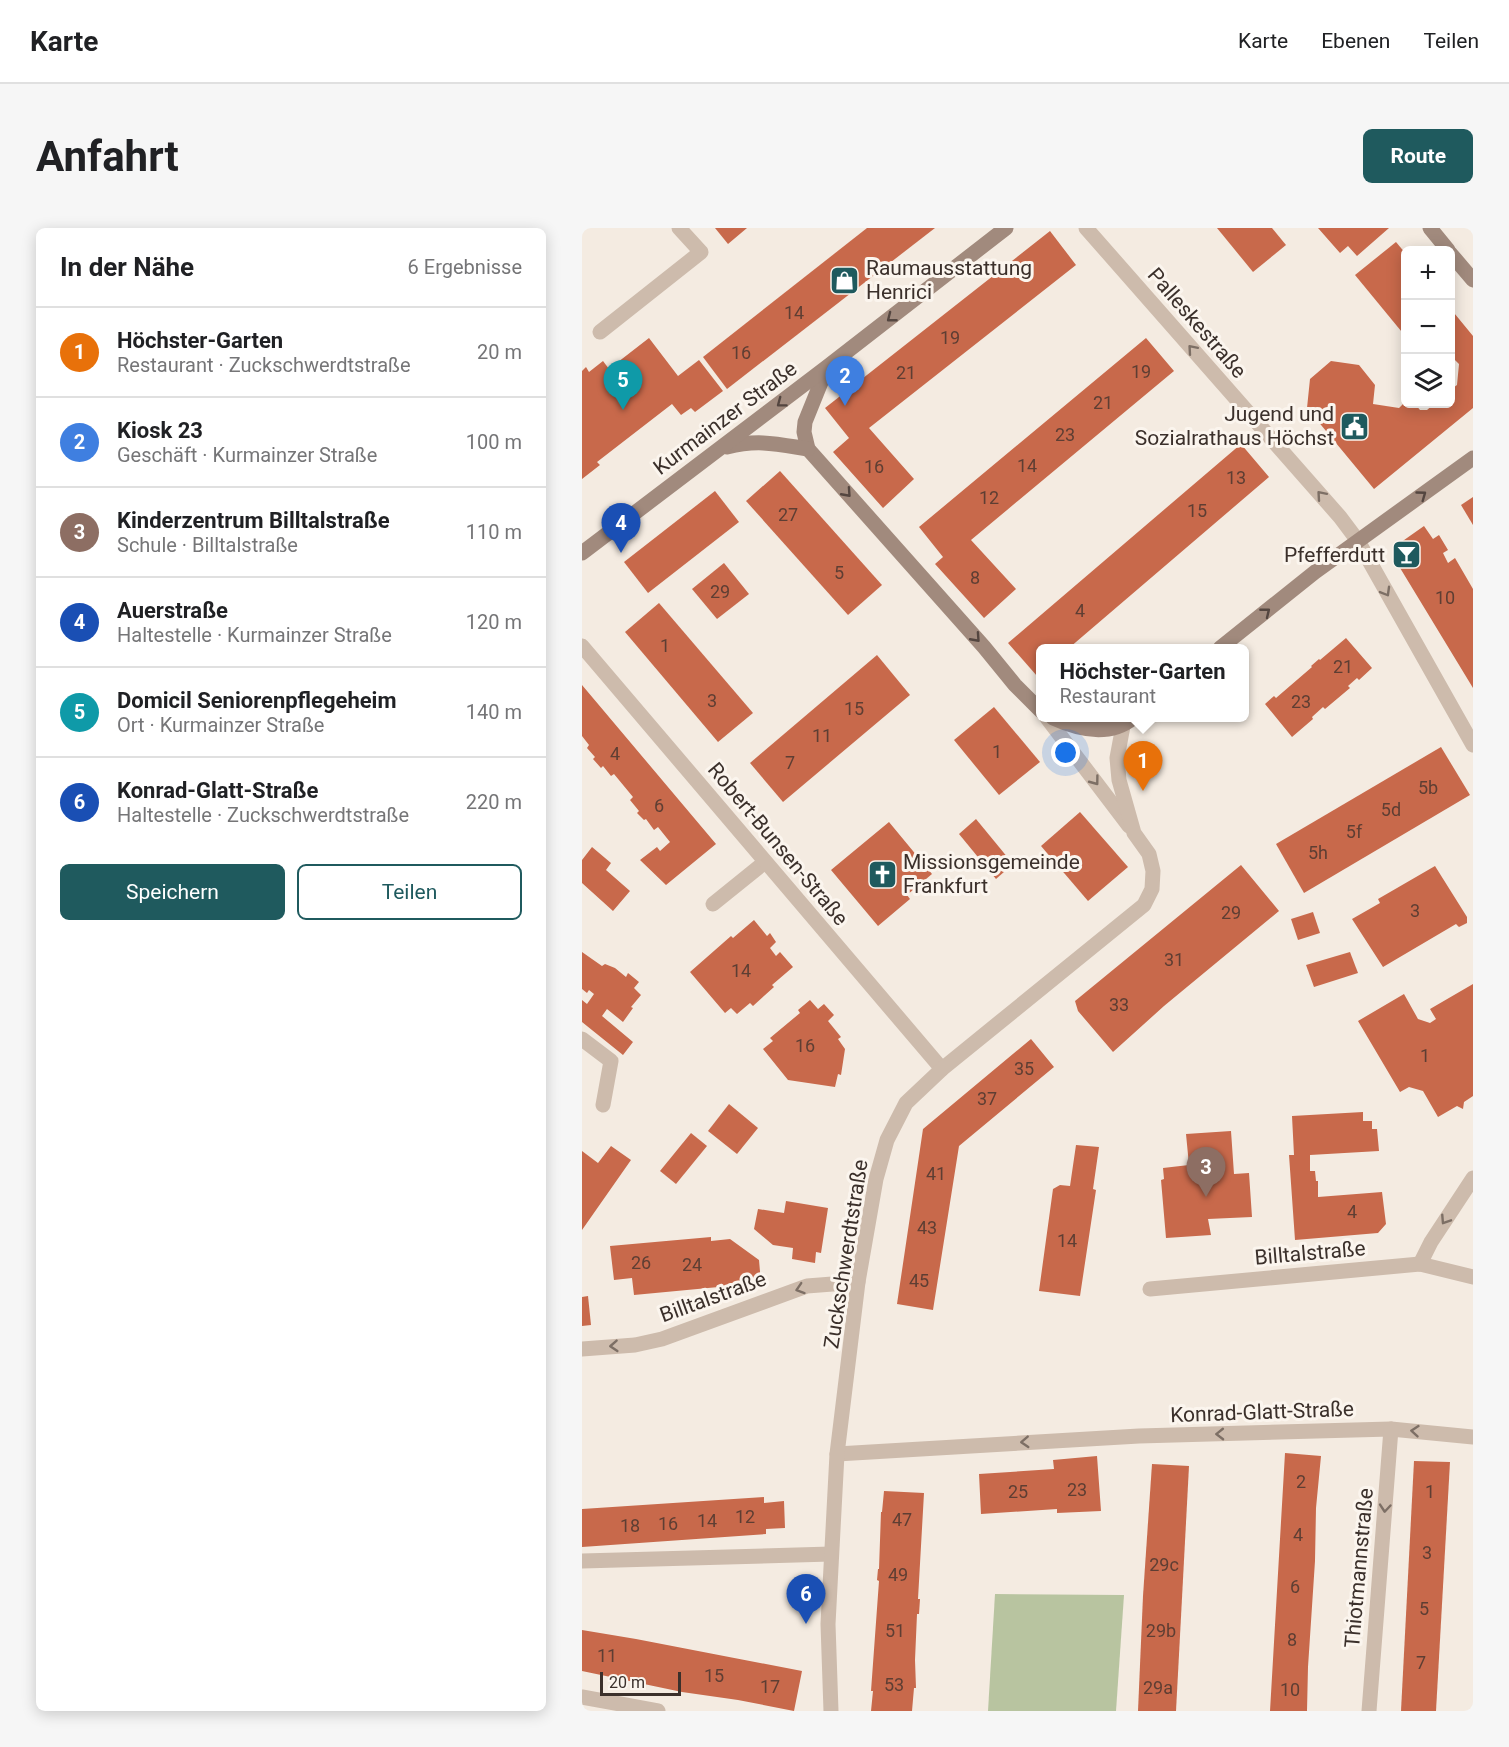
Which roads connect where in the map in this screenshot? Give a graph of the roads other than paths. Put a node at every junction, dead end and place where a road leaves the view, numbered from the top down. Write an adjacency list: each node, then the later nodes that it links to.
1 (679, 228): 8 (street)
2 (1006, 228): 9 (main road, Kurmainzer Straße, one-way to 9)
3 (1086, 228): 13 (street, Palleskestraße, one-way to 3)
4 (1430, 228): 5 (main road)
5 (1444, 246)
6 (1455, 259): 7 (main road)
7 (1473, 280)
8 (600, 332)
9 (827, 367): 10 (main road, Kurmainzer Straße, one-way to 10); 11 (main road)
10 (718, 449): 11 (main road); 14 (main road, Kurmainzer Straße)
11 (808, 449): 17 (main road, one-way to 17)
12 (1473, 458): 13 (main road, one-way to 12)
13 (1358, 541): 15 (main road, one-way to 13); 21 (street, Palleskestraße, one-way to 21)
14 (582, 553)
15 (1225, 644)
16 (582, 646): 23 (street, Robert-Bunsen-Straße)
17 (1036, 706)
18 (1051, 722): 22 (street, one-way to 22)
19 (1064, 722): 20 (main road)
20 (1128, 722): 22 (street, Zuckschwerdtstraße)
21 (1473, 745)
22 (1134, 833): 26 (street, Zuckschwerdtstraße)
23 (765, 862): 24 (street); 26 (street, Robert-Bunsen-Straße)
24 (713, 904)
25 (582, 1039): 27 (street)
26 (942, 1070): 31 (street, Zuckschwerdtstraße)
27 (603, 1105)
28 (1473, 1178): 29 (street, one-way to 29)
29 (1420, 1264): 30 (street, Billtalstraße); 32 (street, Billtalstraße)
30 (1473, 1277)
31 (858, 1282): 33 (street, Billtalstraße, one-way to 33); 36 (street, Zuckschwerdtstraße)
32 (1150, 1288)
33 (582, 1349)
34 (1391, 1429): 35 (street, Konrad-Glatt-Straße, one-way to 34); 36 (street, Konrad-Glatt-Straße, one-way to 36); 42 (street, Thiotmannstraße, one-way to 42)
35 (1473, 1437)
36 (837, 1454): 37 (street, Zuckschwerdtstraße)
37 (831, 1554): 38 (street); 41 (street, Zuckschwerdtstraße)
38 (582, 1561)
39 (582, 1697): 40 (street)
40 (658, 1711)
41 (831, 1711)
42 (1369, 1711)

